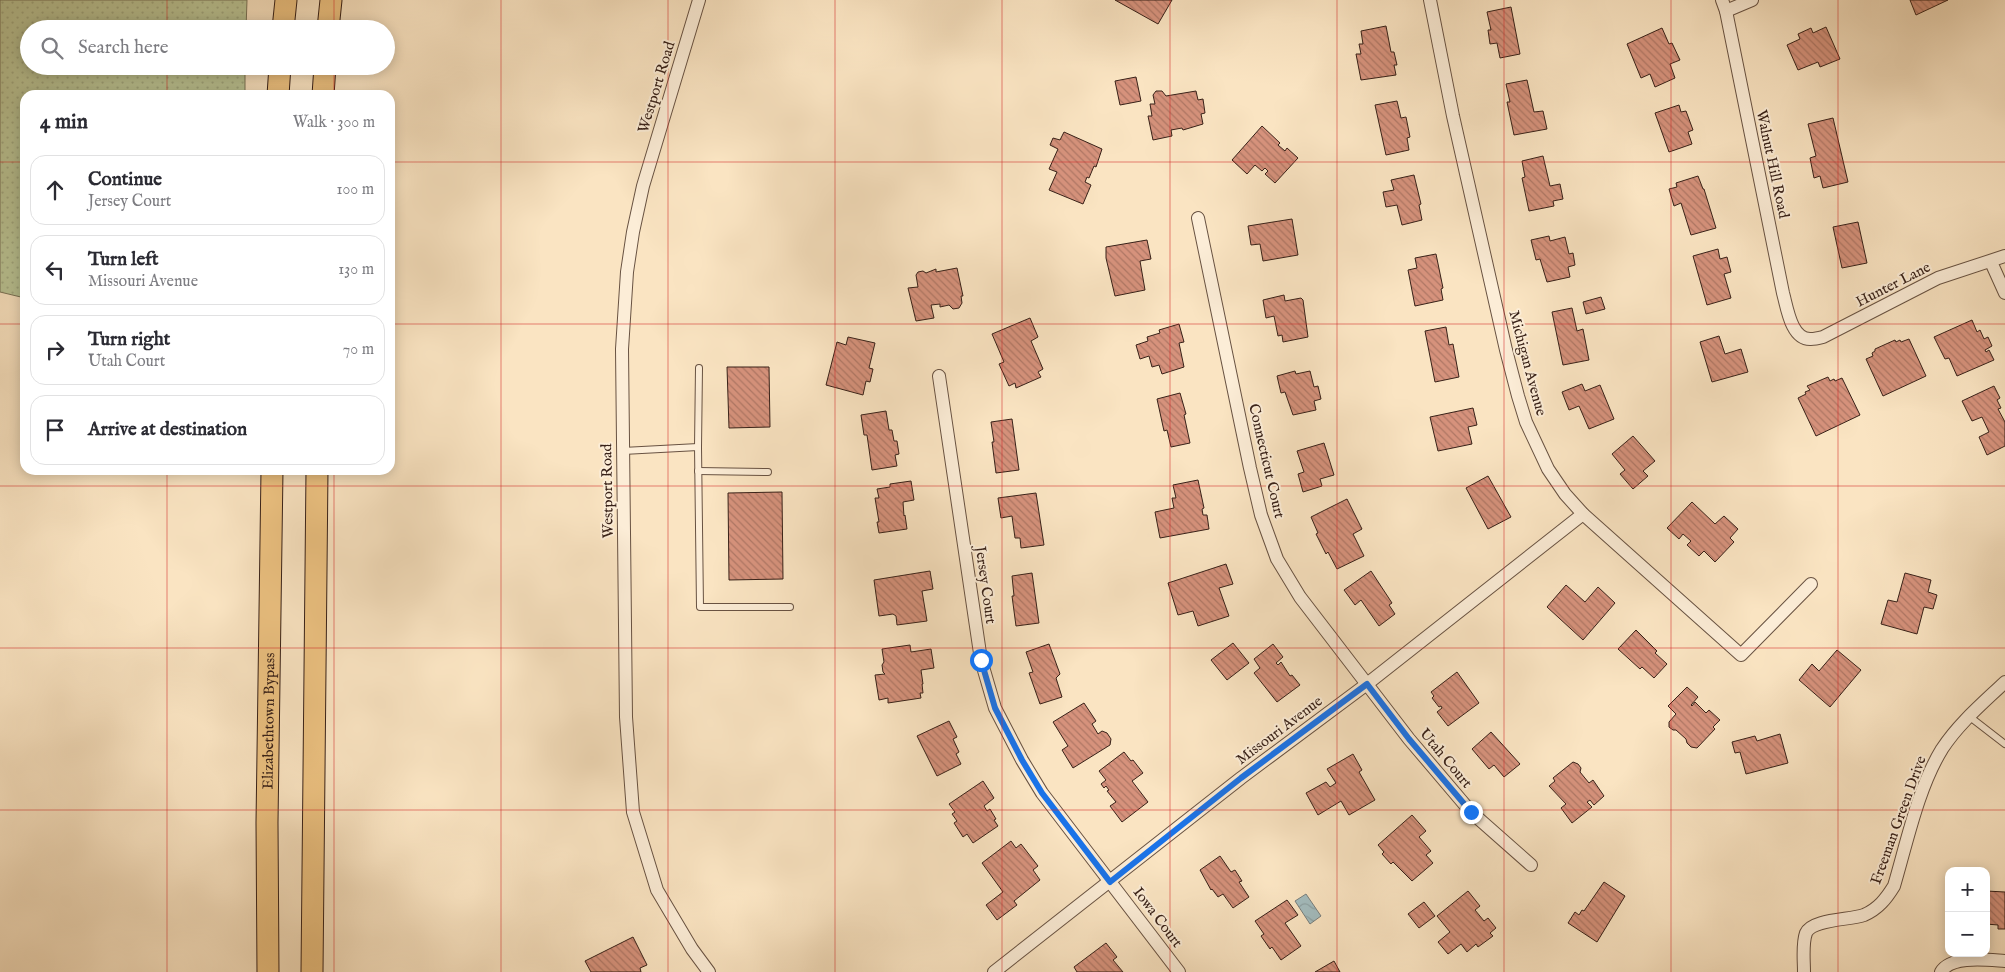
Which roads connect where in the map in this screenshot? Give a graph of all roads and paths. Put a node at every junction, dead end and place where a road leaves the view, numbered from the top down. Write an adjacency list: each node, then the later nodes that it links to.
1 (286, 0): 7 (highway)
2 (331, 0): 8 (highway)
3 (699, 0): 21 (street, Westport Road)
4 (1430, 0): 26 (street, Michigan Avenue)
5 (1752, 0): 6 (street)
6 (1724, 6): 17 (street, Walnut Hill Road)
7 (284, 20)
8 (329, 20)
9 (279, 75): 11 (highway)
10 (324, 75): 12 (highway)
11 (278, 90)
12 (323, 90)
13 (1198, 218): 30 (street, Connecticut Court)
14 (2005, 256): 15 (street, Hunter Lane)
15 (1991, 262): 16 (street); 17 (street, Hunter Lane)
16 (2005, 293)
17 (1798, 334)
18 (699, 368): 20 (lane)
19 (939, 376): 34 (street, Jersey Court)
20 (698, 448): 21 (lane); 22 (lane)
21 (623, 451): 38 (street, Westport Road)
22 (698, 471): 23 (lane); 28 (lane)
23 (768, 472)
24 (272, 475): 36 (highway, Elizabethtown Bypass)
25 (317, 475): 37 (highway)
26 (1583, 514): 27 (street, Michigan Avenue); 30 (street, Missouri Avenue)
27 (1810, 584)
28 (790, 607)
29 (2005, 682): 31 (street, Freeman Green Drive)
30 (1367, 684): 33 (street, Utah Court); 34 (street, Missouri Avenue)
31 (1970, 717): 32 (lane); 41 (street, Freeman Green Drive)
32 (2005, 744)
33 (1531, 865)
34 (1110, 882): 39 (street, Missouri Avenue); 40 (street, Iowa Court)
35 (2005, 962): 42 (street)
36 (268, 972)
37 (312, 972)
38 (710, 972)
39 (994, 972)
40 (1179, 972)
41 (1804, 972)
42 (1941, 972)

